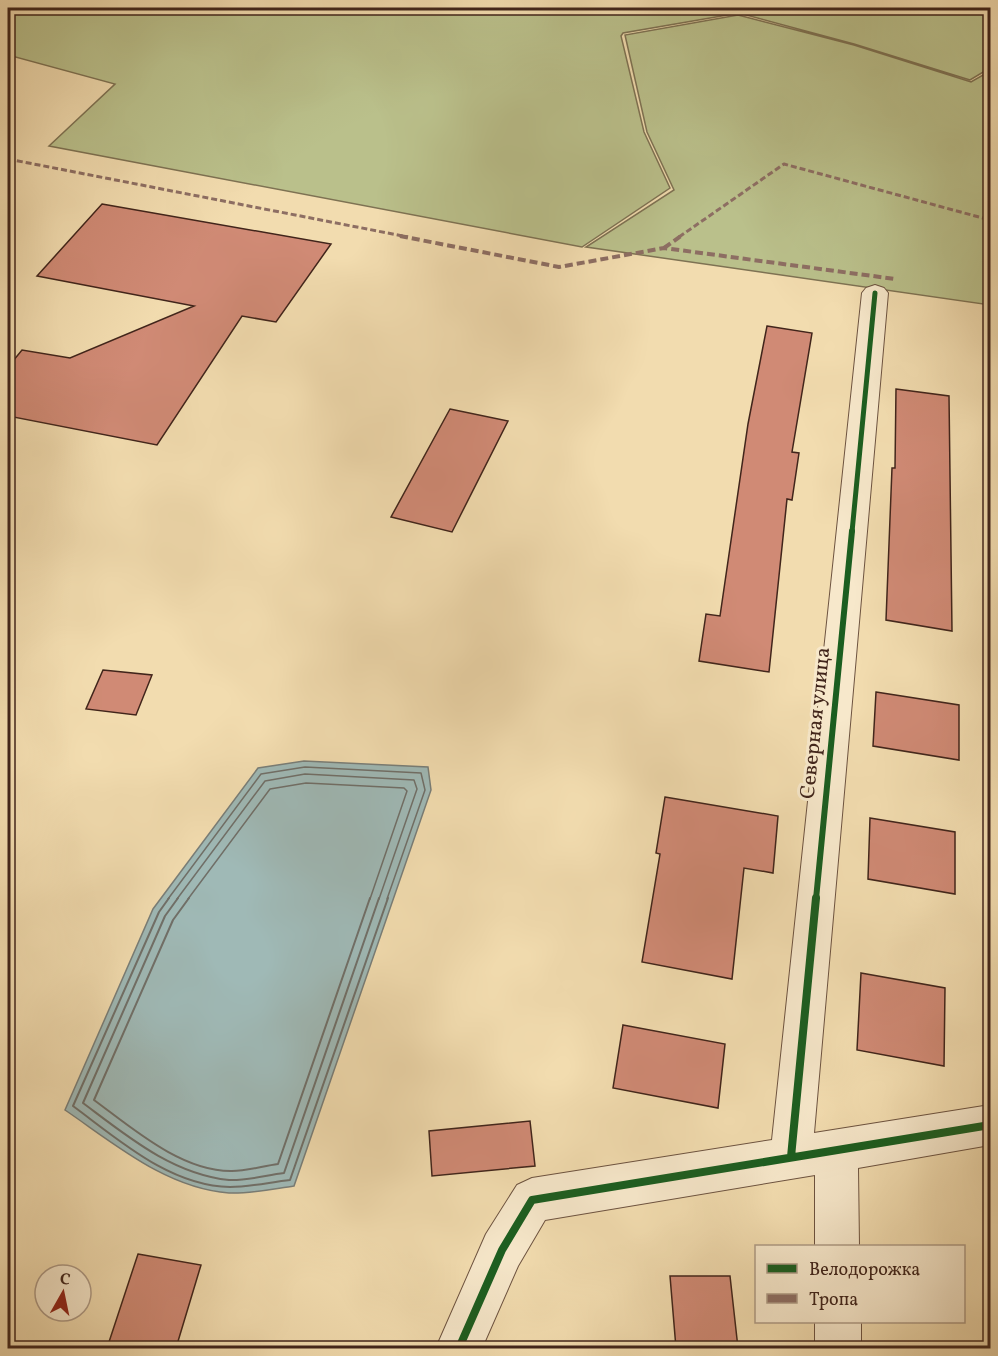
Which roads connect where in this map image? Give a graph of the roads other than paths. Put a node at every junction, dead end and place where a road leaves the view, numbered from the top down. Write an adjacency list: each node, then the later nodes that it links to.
1 (875, 293): 4 (street, Северная улица)
2 (990, 1125): 3 (street)
3 (836, 1149): 4 (street); 5 (street)
4 (791, 1157): 7 (street)
5 (837, 1245)
6 (838, 1323): 8 (street)
7 (459, 1348)
8 (838, 1348)

